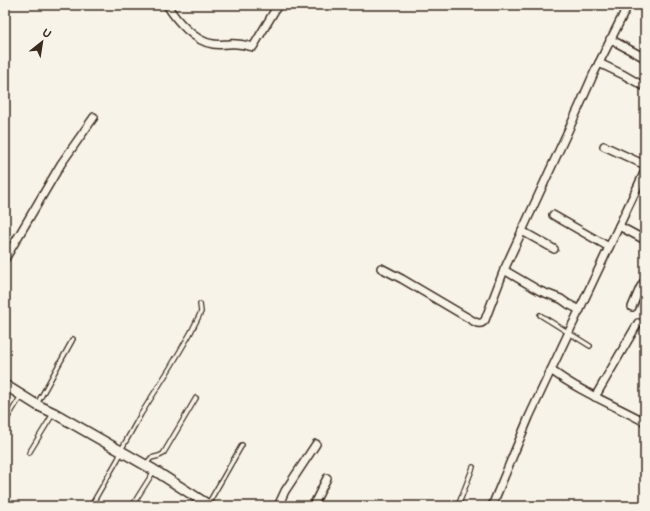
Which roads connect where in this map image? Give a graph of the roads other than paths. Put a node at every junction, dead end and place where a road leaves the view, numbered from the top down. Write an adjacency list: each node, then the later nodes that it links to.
1 (167, 5): 2 (street)
2 (278, 5)
3 (628, 5): 4 (street)
4 (610, 39): 5 (street); 6 (street)
5 (645, 58)
6 (599, 63): 7 (street); 14 (street)
7 (645, 87)
8 (94, 117): 18 (street)
9 (604, 146): 10 (street)
10 (645, 165)
11 (645, 171): 13 (street)
12 (552, 215): 16 (street)
13 (619, 226): 15 (street); 16 (street)
14 (522, 231): 17 (street); 20 (street)
15 (645, 240)
16 (609, 247): 24 (street)
17 (554, 249)
18 (5, 259)
19 (382, 268): 20 (street)
20 (504, 270): 24 (street)
21 (645, 280): 23 (street)
22 (200, 304): 41 (lane)
23 (632, 307)
24 (580, 310): 27 (street)
25 (540, 315): 27 (lane)
26 (638, 323): 33 (street)
27 (569, 333): 29 (lane); 30 (street)
28 (73, 339): 35 (lane)
29 (590, 346)
30 (551, 370): 33 (street); 53 (street)
31 (5, 385): 32 (street)
32 (22, 395): 35 (street); 37 (lane)
33 (596, 397): 38 (street)
34 (196, 398): 43 (lane)
35 (37, 405): 36 (street)
36 (54, 413): 41 (street); 42 (lane)
37 (5, 422)
38 (645, 422)
39 (316, 444): 50 (street)
40 (242, 445): 47 (lane)
41 (121, 451): 43 (street); 48 (lane)
42 (29, 453)
43 (145, 465): 45 (street)
44 (473, 467): 52 (lane)
45 (154, 470): 47 (street); 49 (lane)
46 (327, 478): 51 (street)
47 (209, 505)
48 (91, 506)
49 (132, 506)
50 (278, 506)
51 (313, 506)
52 (458, 506)
53 (492, 506)

